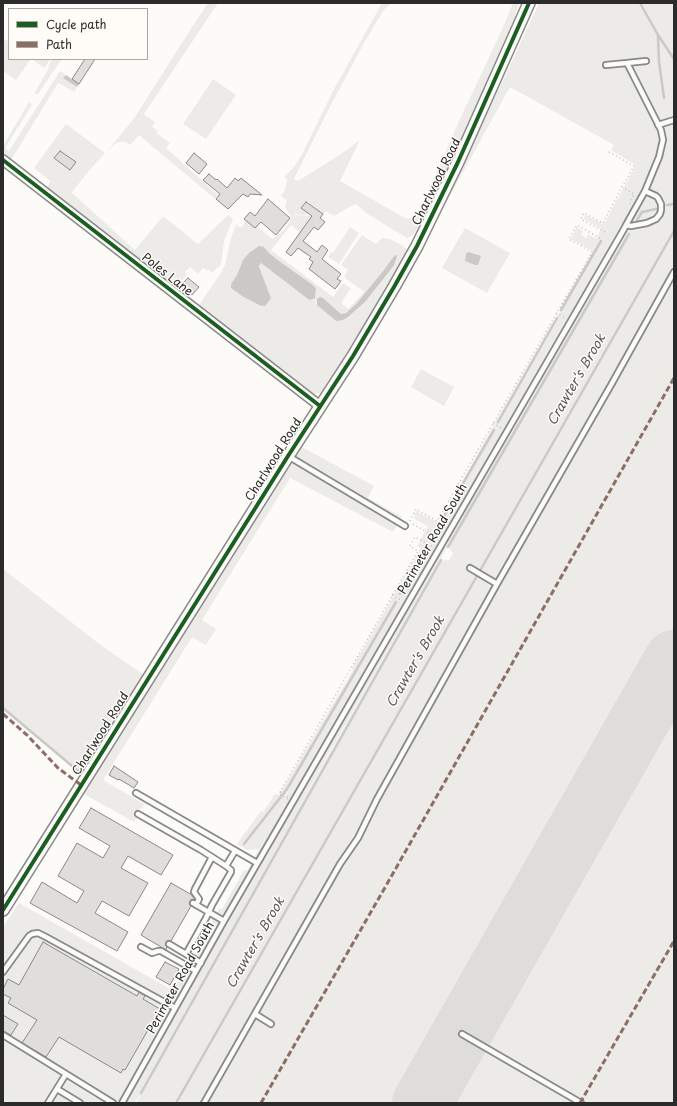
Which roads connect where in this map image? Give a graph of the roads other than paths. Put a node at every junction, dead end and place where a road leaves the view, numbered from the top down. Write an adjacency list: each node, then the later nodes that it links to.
1 (529, 3): 11 (street, Charlwood Road)
2 (646, 61): 3 (lane)
3 (627, 63): 4 (lane); 6 (lane, Perimeter Road South)
4 (606, 65)
5 (674, 120): 6 (lane)
6 (658, 125): 8 (lane, Perimeter Road South)
7 (3, 160): 11 (street, Poles Lane)
8 (645, 190): 9 (lane, Perimeter Road South); 9 (lane)
9 (626, 225): 20 (lane, Perimeter Road South)
10 (674, 272): 15 (lane)
11 (320, 406): 12 (street, Charlwood Road)
12 (288, 456): 13 (lane); 22 (street, Charlwood Road)
13 (405, 526)
14 (470, 568): 15 (lane)
15 (497, 584): 32 (lane)
16 (136, 793): 18 (lane)
17 (138, 814): 19 (lane)
18 (235, 851): 20 (lane); 21 (lane)
19 (212, 858): 21 (lane); 23 (lane)
20 (257, 863): 24 (lane, Perimeter Road South)
21 (226, 866): 23 (lane)
22 (3, 910)
23 (209, 912): 24 (lane); 27 (lane)
24 (224, 921): 28 (lane, Perimeter Road South)
25 (169, 944): 27 (lane)
26 (141, 947): 29 (lane)
27 (186, 954): 28 (lane)
28 (201, 963): 29 (lane, Perimeter Road South)
29 (196, 971): 31 (lane, Perimeter Road South)
30 (3, 972): 31 (lane)
31 (175, 1008): 41 (lane, Perimeter Road South)
32 (255, 1014): 33 (lane); 42 (lane)
33 (271, 1024)
34 (462, 1034): 43 (lane)
35 (3, 1035): 36 (lane)
36 (66, 1074): 37 (lane); 40 (lane)
37 (57, 1089): 38 (lane); 39 (lane)
38 (48, 1103)
39 (80, 1103)
40 (113, 1103)
41 (122, 1103)
42 (204, 1103)
43 (581, 1103)

